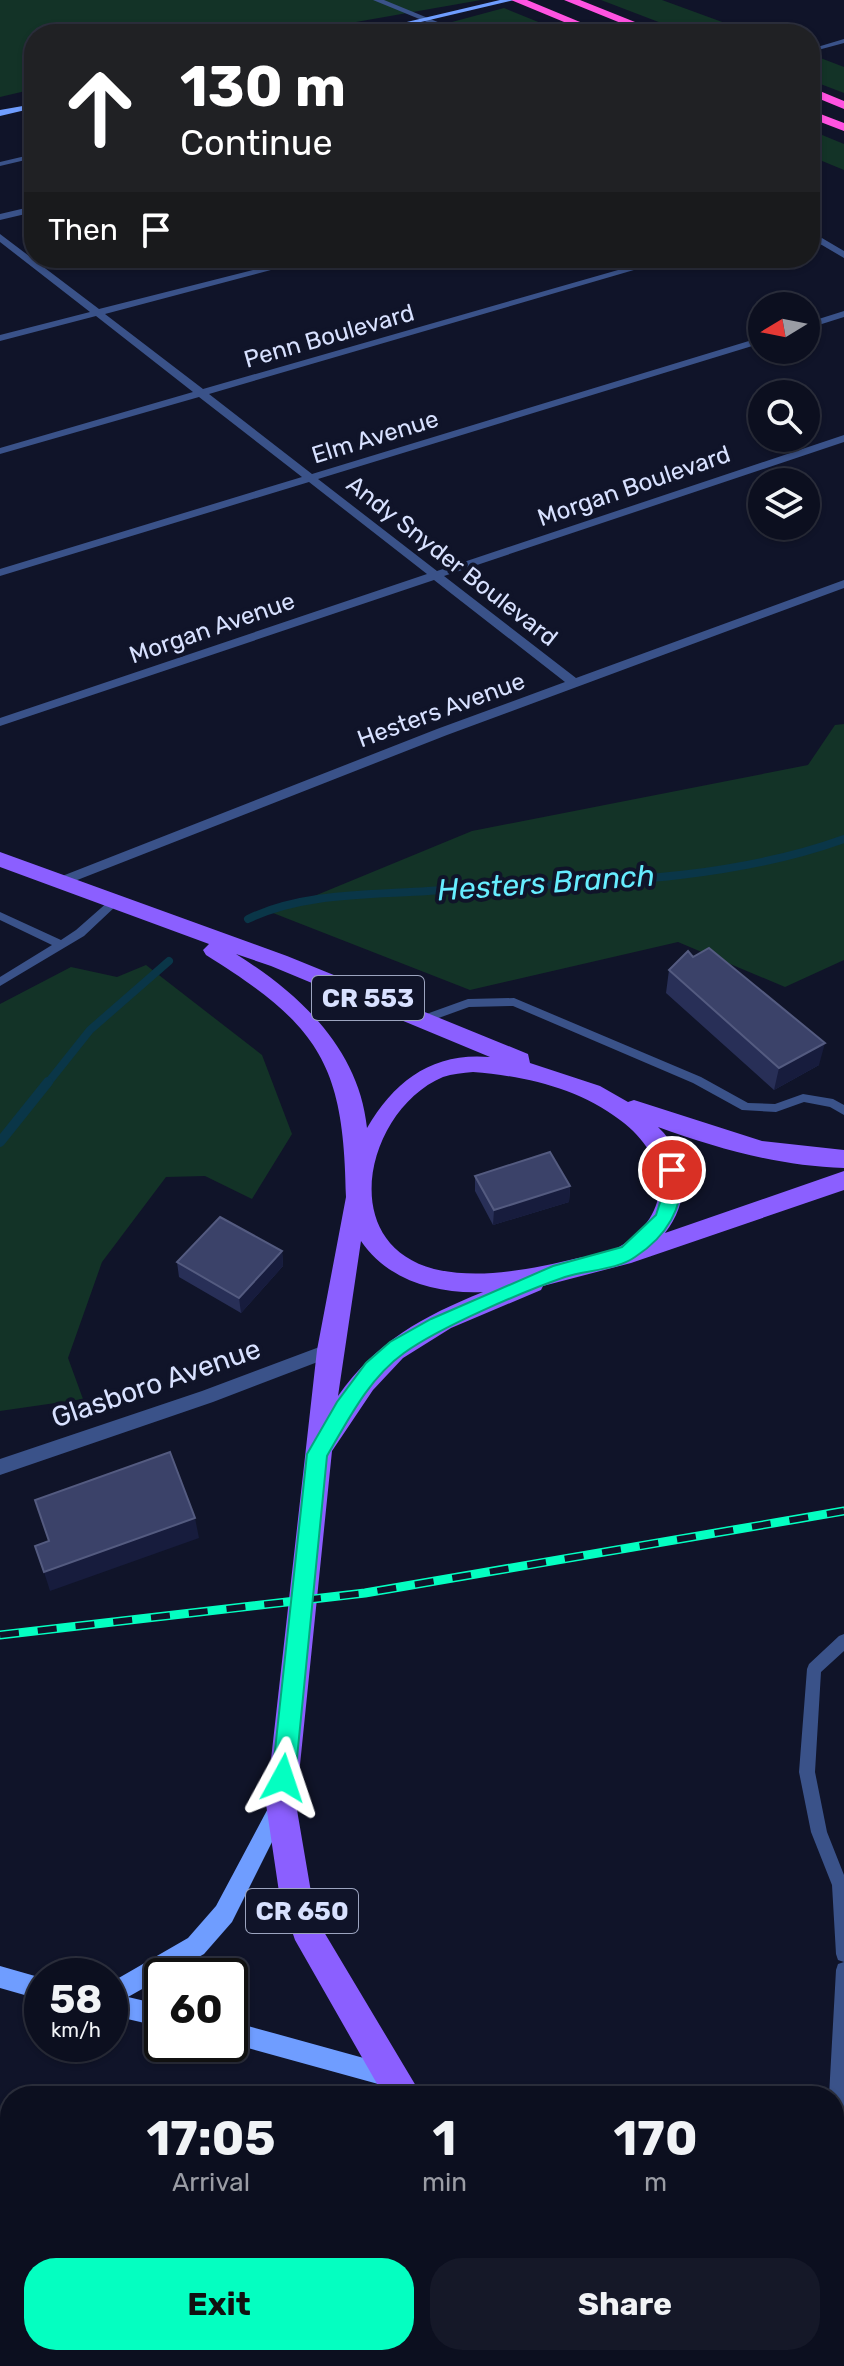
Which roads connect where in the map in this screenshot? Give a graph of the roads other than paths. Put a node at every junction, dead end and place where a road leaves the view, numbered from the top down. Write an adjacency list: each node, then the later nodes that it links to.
1 (377, 0): 5 (street)
2 (510, 0): 5 (street)
3 (517, 0): 8 (highway)
4 (570, 0): 9 (highway)
5 (424, 19): 6 (street); 7 (street)
6 (403, 24)
7 (437, 24)
8 (578, 24)
9 (633, 24)
10 (844, 41): 11 (street)
11 (820, 47)
12 (820, 95): 13 (highway)
13 (844, 105)
14 (24, 108): 15 (street)
15 (0, 113)
16 (820, 118): 17 (highway)
17 (844, 127)
18 (24, 158): 19 (lane)
19 (0, 164)
20 (24, 211): 21 (street)
21 (0, 217)
22 (0, 237): 25 (street, Andy Snyder Boulevard)
23 (820, 240): 24 (street)
24 (844, 255)
25 (24, 256)
26 (39, 268): 29 (street, Andy Snyder Boulevard)
27 (273, 268): 29 (street)
28 (635, 268): 34 (street, Penn Boulevard)
29 (97, 314): 32 (street); 34 (street, Andy Snyder Boulevard)
30 (844, 314): 31 (street)
31 (820, 322)
32 (0, 338)
33 (748, 344): 37 (street, Elm Avenue)
34 (200, 394): 36 (street, Penn Boulevard); 37 (street, Andy Snyder Boulevard)
35 (844, 438): 39 (street, Morgan Boulevard)
36 (0, 451)
37 (312, 480): 38 (street, Elm Avenue); 39 (street, Andy Snyder Boulevard)
38 (0, 573)
39 (438, 576): 41 (street, Andy Snyder Boulevard); 42 (street, Morgan Avenue)
40 (844, 584): 41 (street, Hesters Avenue)
41 (575, 684): 44 (street, Hesters Avenue)
42 (0, 722)
43 (0, 859): 44 (main road, CR 553)
44 (57, 883): 45 (main road, CR 553)
45 (113, 903): 47 (main road, CR 553); 48 (lane)
46 (0, 916): 48 (lane)
47 (171, 924): 50 (main road, CR 553); 56 (main road, CR 553)
48 (62, 945): 49 (lane)
49 (0, 982)
50 (422, 1020): 51 (main road, CR 553); 53 (lane)
51 (562, 1080): 52 (main road); 56 (main road)
52 (603, 1097): 54 (main road); 57 (main road)
53 (844, 1111)
54 (844, 1159)
55 (844, 1180): 57 (main road)
56 (357, 1187): 58 (main road); 59 (main road, CR 650)
57 (628, 1253): 58 (main road)
58 (560, 1271): 60 (main road, CR 650)
59 (330, 1350): 60 (main road, CR 650); 61 (street, Glasboro Avenue)
60 (317, 1454): 63 (main road, CR 650)
61 (0, 1467)
62 (844, 1641): 64 (lane)
63 (281, 1804): 68 (street); 71 (main road, CR 650)
64 (844, 1954)
65 (844, 1970): 70 (lane)
66 (0, 1977): 67 (street)
67 (24, 1984)
68 (128, 1985)
69 (248, 2038): 71 (street)
70 (842, 2067)
71 (397, 2086)

